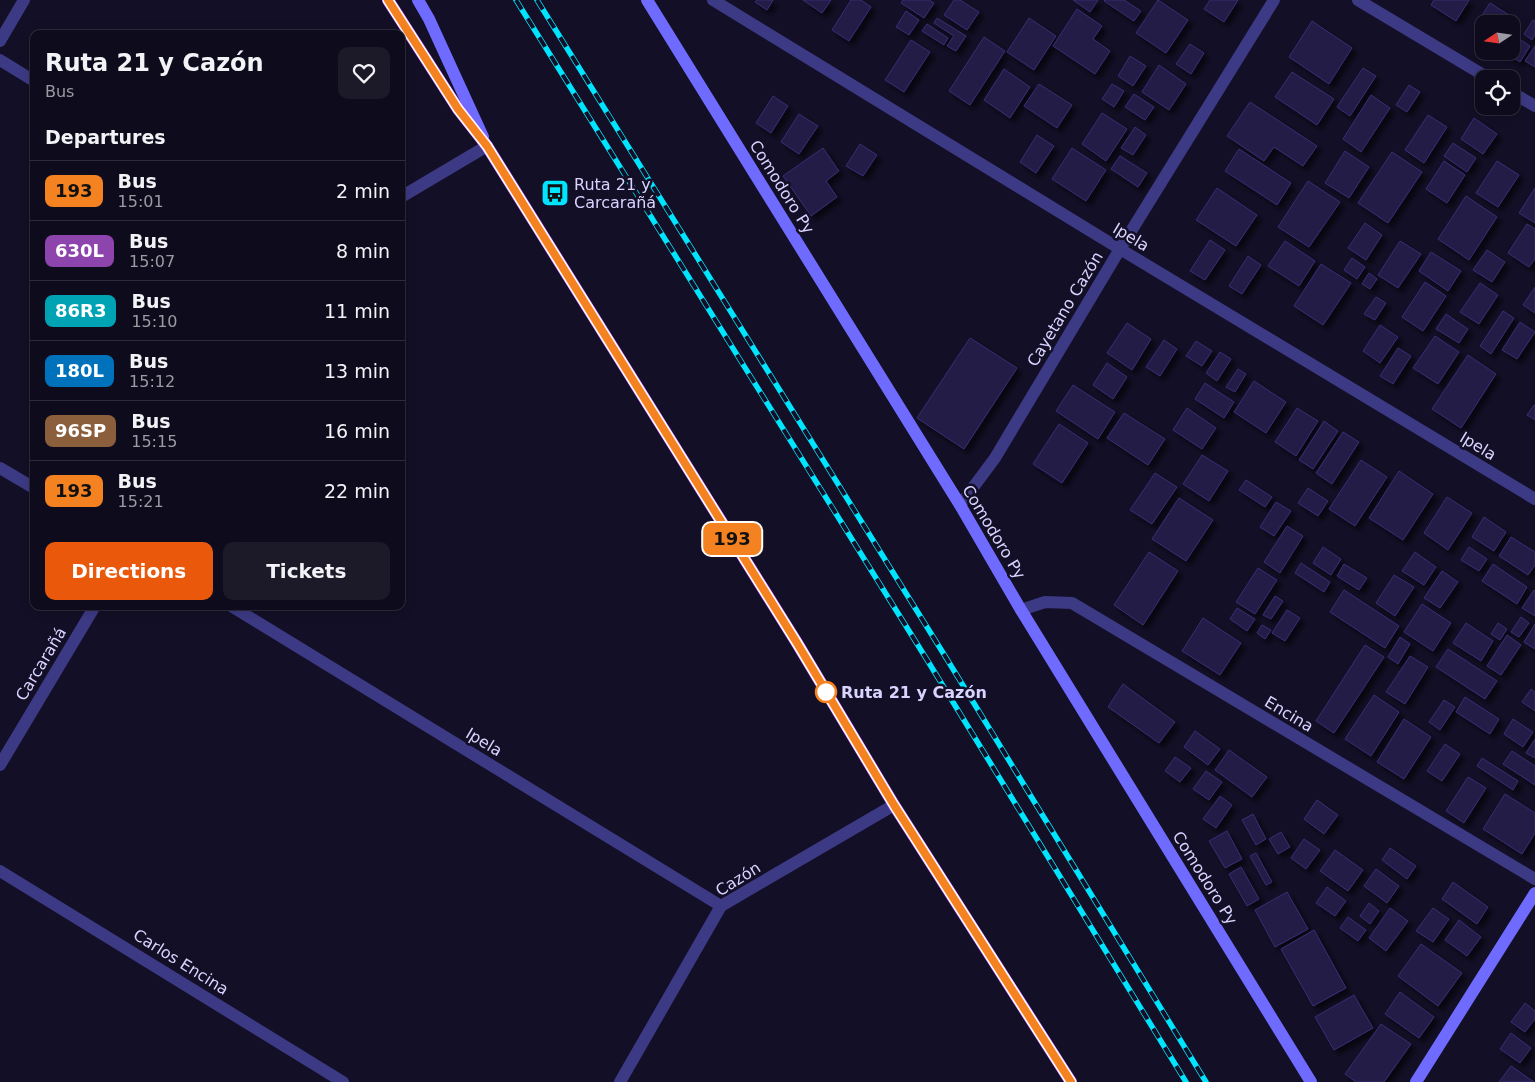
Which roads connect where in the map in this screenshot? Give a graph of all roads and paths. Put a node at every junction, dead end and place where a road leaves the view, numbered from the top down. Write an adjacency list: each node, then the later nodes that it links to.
1 (24, 0): 8 (street)
2 (388, 0): 14 (main road)
3 (418, 0): 14 (street)
4 (647, 0): 20 (street, Comodoro Py)
5 (713, 0): 16 (street, Ipela)
6 (1274, 0): 16 (street, Cayetano Cazón)
7 (1358, 0): 10 (street)
8 (0, 41)
9 (0, 60): 11 (street)
10 (1475, 70)
11 (30, 79)
12 (1520, 97): 13 (street)
13 (1535, 106)
14 (487, 146): 15 (street); 25 (main road)
15 (405, 195)
16 (1120, 249): 19 (street, Ipela); 20 (street, Cayetano Cazón)
17 (0, 468): 18 (street)
18 (30, 486)
19 (1535, 499)
20 (960, 505): 23 (street, Comodoro Py)
21 (92, 610): 24 (street, Carcarañá)
22 (237, 610): 29 (street, Ipela)
23 (1021, 610): 27 (street, Encina); 33 (street, Comodoro Py)
24 (0, 765)
25 (894, 805): 29 (street, Cazón); 32 (main road)
26 (0, 871): 30 (street, Carlos Encina)
27 (1535, 879)
28 (1535, 893): 34 (street)
29 (721, 906): 31 (street, Cazón)
30 (343, 1082)
31 (620, 1082)
32 (1071, 1082)
33 (1311, 1082)
34 (1416, 1082)

